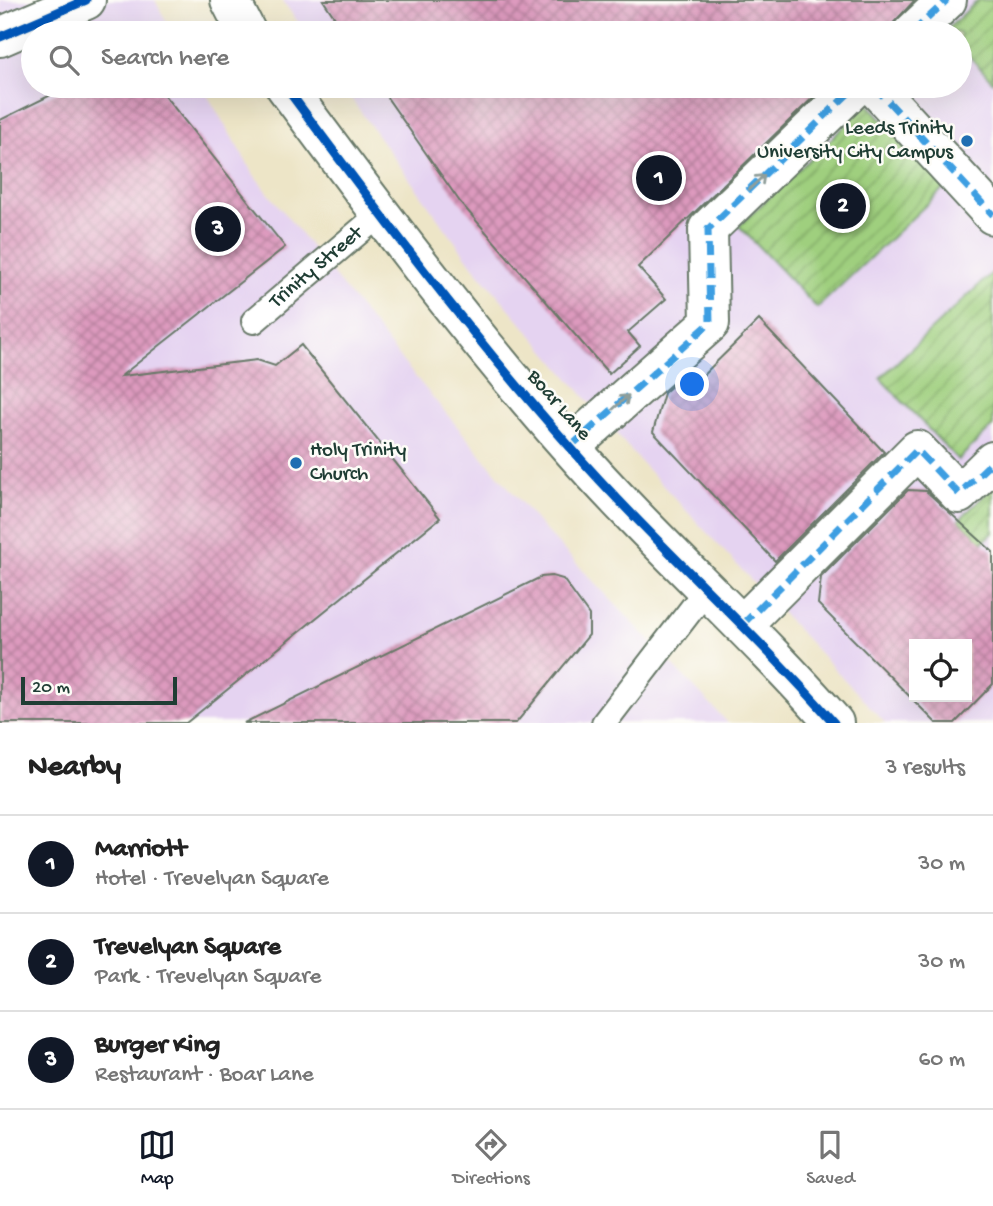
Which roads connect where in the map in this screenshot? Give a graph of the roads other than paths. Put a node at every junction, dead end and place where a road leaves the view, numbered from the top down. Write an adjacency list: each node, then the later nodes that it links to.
1 (86, 0): 3 (street)
2 (947, 0): 4 (street)
3 (37, 21)
4 (925, 21)
5 (21, 28): 6 (street)
6 (0, 37)
7 (294, 98): 11 (street, Boar Lane)
8 (844, 98): 13 (street, one-way to 8)
9 (885, 98): 10 (street)
10 (991, 210)
11 (380, 214): 12 (lane, Trinity Street); 13 (street, Boar Lane)
12 (254, 321)
13 (570, 447): 15 (street, Boar Lane)
14 (993, 461): 16 (street)
15 (707, 589): 16 (street, Boar Lane); 17 (lane)
16 (742, 625): 18 (street, Boar Lane)
17 (604, 723)
18 (834, 723)

